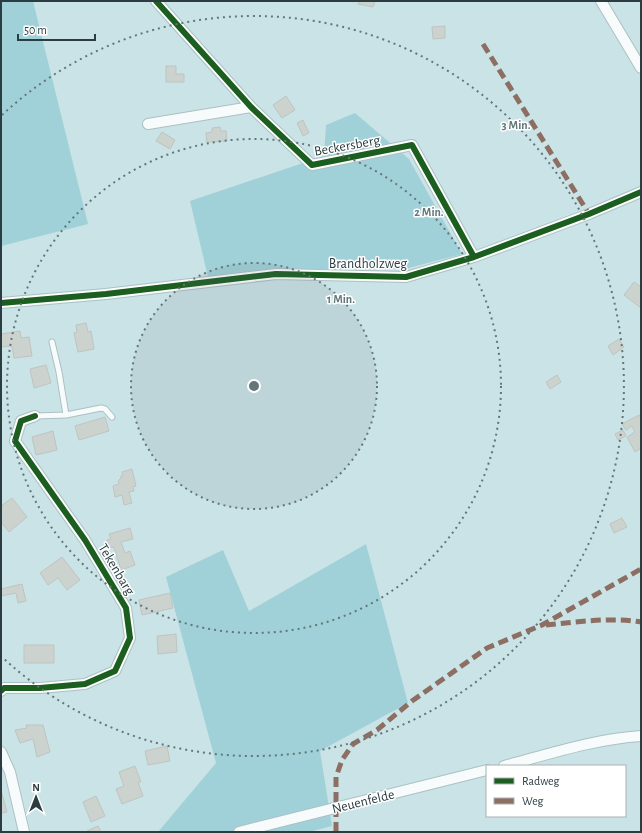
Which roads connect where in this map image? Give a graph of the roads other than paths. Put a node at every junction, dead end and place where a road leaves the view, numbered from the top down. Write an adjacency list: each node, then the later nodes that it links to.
1 (156, 1): 4 (street, Beckersberg)
2 (601, 1): 3 (street)
3 (641, 68)
4 (251, 107): 5 (street); 7 (street, Beckersberg)
5 (148, 124)
6 (641, 192): 7 (street, Brandholzweg)
7 (474, 257): 8 (street, Brandholzweg)
8 (1, 303)
9 (52, 342): 10 (lane)
10 (66, 415): 11 (lane); 12 (lane)
11 (35, 416): 13 (street, Tekenbarg)
12 (112, 417)
13 (1, 691)
14 (641, 736): 16 (street)
15 (1, 752): 18 (street)
16 (508, 765)
17 (486, 770): 19 (street, Neuenfelde)
18 (24, 832)
19 (239, 832)

